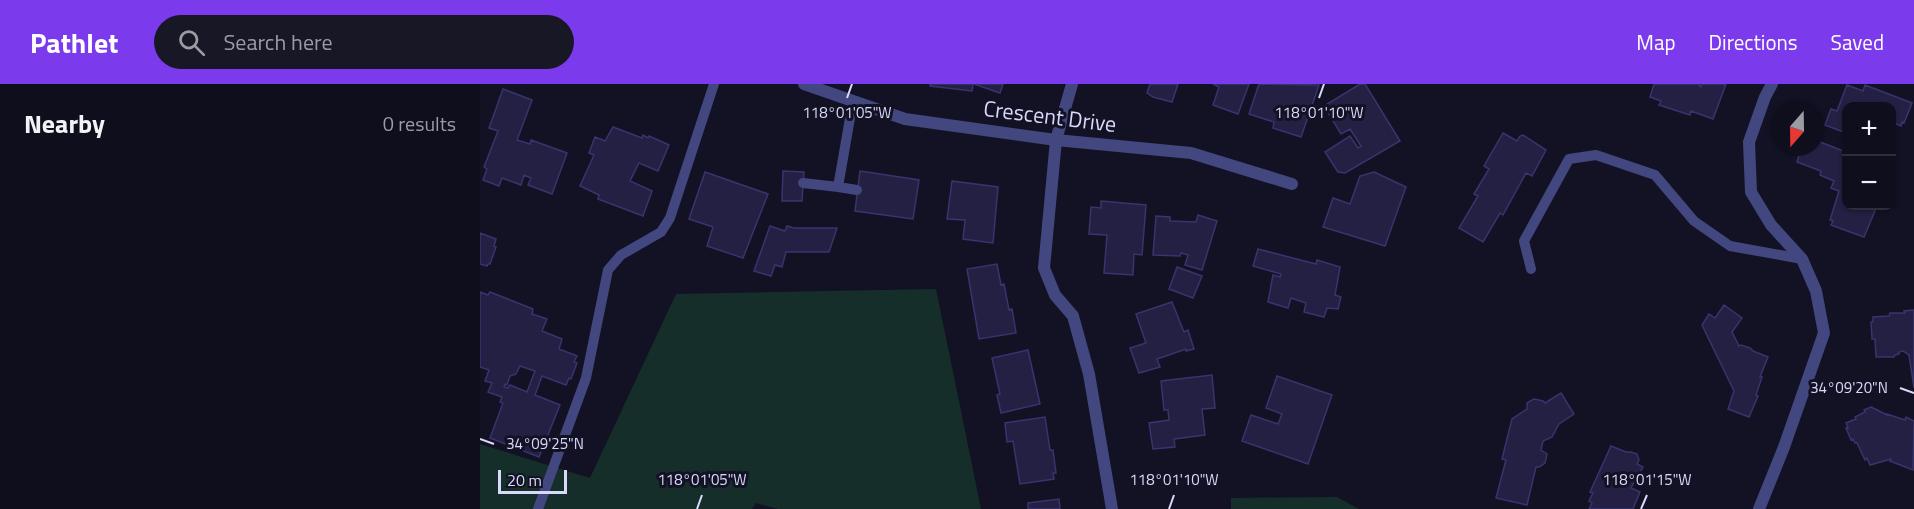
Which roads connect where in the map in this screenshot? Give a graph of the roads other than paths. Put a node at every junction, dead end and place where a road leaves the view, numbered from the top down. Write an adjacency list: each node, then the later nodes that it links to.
1 (714, 84): 13 (lane)
2 (804, 84): 5 (street, Crescent Drive)
3 (1072, 84): 6 (street)
4 (1772, 84): 11 (street)
5 (853, 101): 6 (street, Crescent Drive); 9 (lane)
6 (1056, 140): 8 (street, Crescent Drive); 14 (street)
7 (803, 183): 9 (lane)
8 (1292, 184)
9 (838, 186): 10 (lane)
10 (857, 190)
11 (1802, 260): 12 (lane); 15 (street)
12 (1531, 269)
13 (538, 509)
14 (1112, 509)
15 (1759, 509)

